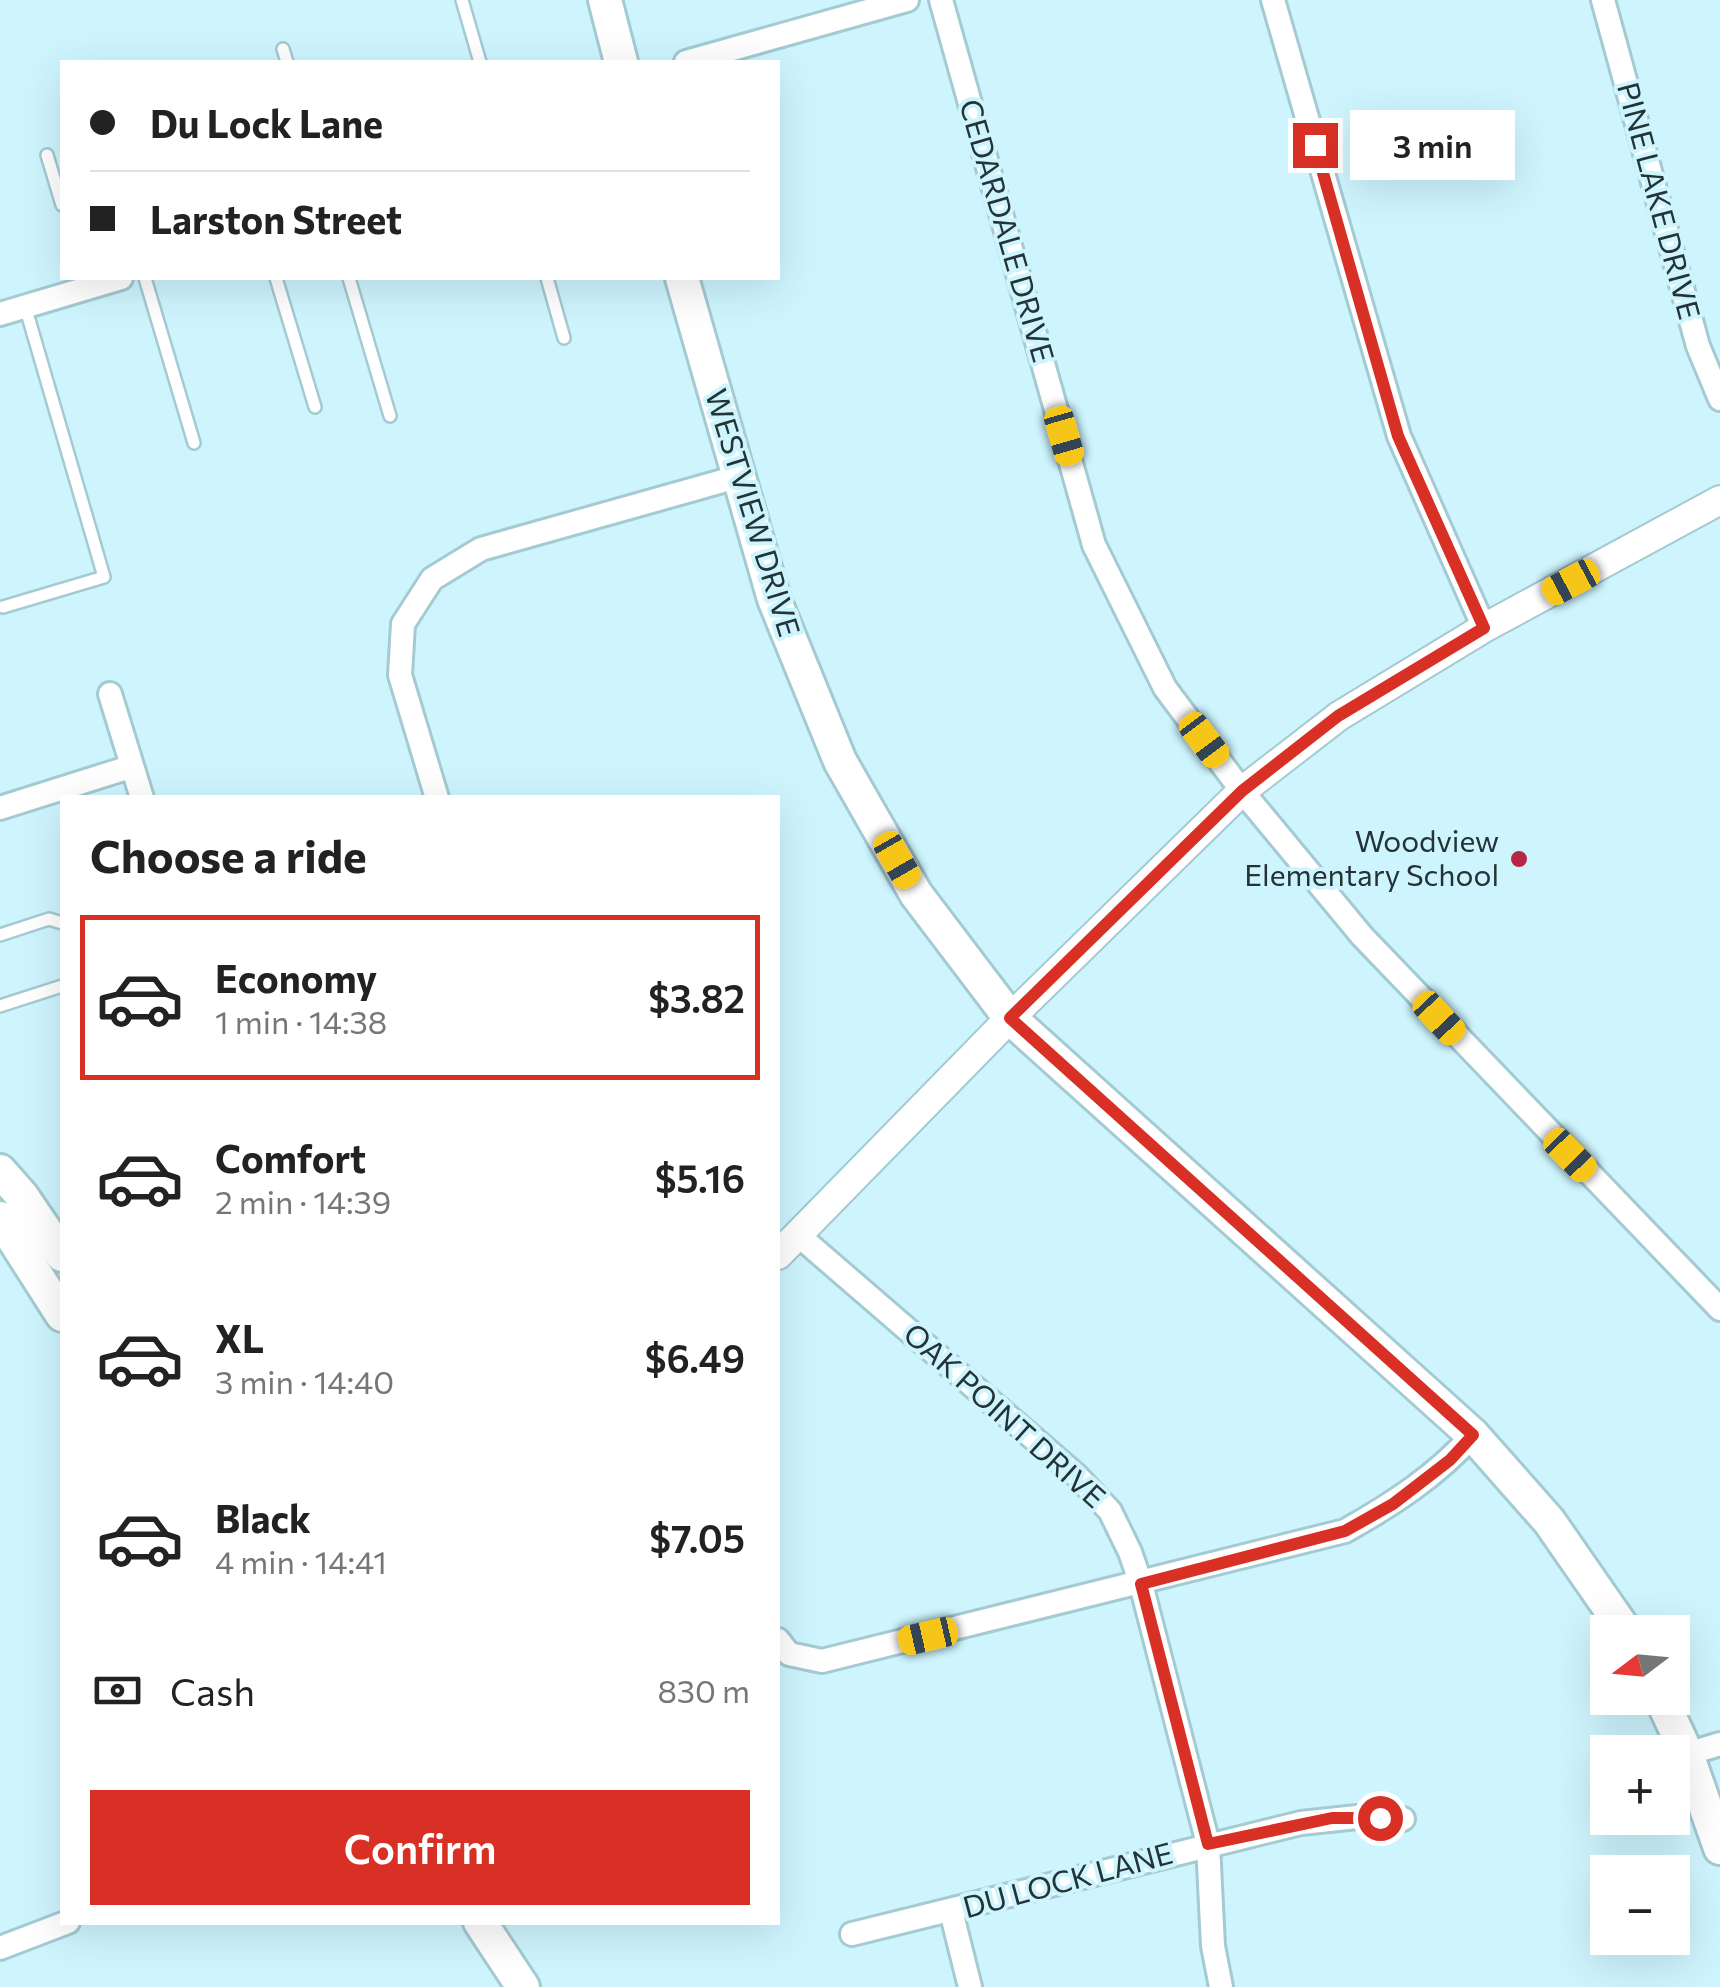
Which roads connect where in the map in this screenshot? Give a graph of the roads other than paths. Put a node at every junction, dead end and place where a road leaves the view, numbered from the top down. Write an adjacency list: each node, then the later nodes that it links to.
1 (462, 0): 9 (lane)
2 (606, 0): 10 (main road)
3 (907, 0): 11 (street)
4 (941, 0): 33 (street, CEDARDALE DRIVE)
5 (1273, 0): 30 (street)
6 (1602, 0): 23 (street, PINE LAKE DRIVE)
7 (283, 49): 8 (lane)
8 (286, 60)
9 (479, 60)
10 (621, 60)
11 (693, 60)
12 (47, 155): 13 (lane)
13 (60, 198)
14 (146, 280): 26 (lane)
15 (277, 280): 24 (lane)
16 (350, 280): 25 (lane)
17 (548, 280): 22 (lane)
18 (683, 280): 27 (main road, WESTVIEW DRIVE)
19 (86, 282): 20 (street)
20 (26, 306): 21 (street); 29 (lane)
21 (0, 314)
22 (564, 338)
23 (1720, 399)
24 (315, 407)
25 (390, 416)
26 (194, 444)
27 (737, 477): 35 (street); 41 (main road, WESTVIEW DRIVE)
28 (1720, 500): 30 (street)
29 (3, 608)
30 (1484, 628): 33 (street)
31 (110, 694): 32 (street)
32 (130, 767): 34 (street); 36 (street)
33 (1242, 791): 41 (street); 47 (street, CEDARDALE DRIVE)
34 (141, 795)
35 (436, 795)
36 (0, 808)
37 (60, 923): 38 (lane)
38 (0, 936)
39 (60, 987): 40 (lane)
40 (0, 1006)
41 (1010, 1018): 44 (street); 49 (main road, WESTVIEW DRIVE)
42 (0, 1171): 45 (main road)
43 (0, 1218): 48 (main road)
44 (798, 1235): 46 (street); 50 (street, OAK POINT DRIVE)
45 (60, 1251)
46 (780, 1253)
47 (1720, 1309)
48 (60, 1313)
49 (1473, 1435): 50 (street); 51 (main road, WESTVIEW DRIVE)
50 (1141, 1584): 52 (street); 57 (street, OAK POINT DRIVE)
51 (1614, 1615)
52 (783, 1647)
53 (1720, 1744): 54 (street)
54 (1690, 1753)
55 (1690, 1763): 58 (main road)
56 (1402, 1820): 57 (street, DU LOCK LANE)
57 (1208, 1844): 59 (street, DU LOCK LANE); 66 (street, OAK POINT DRIVE)
58 (1720, 1848)
59 (951, 1911): 62 (street, DU LOCK LANE); 65 (street)
60 (60, 1925): 63 (street)
61 (482, 1925): 64 (main road)
62 (852, 1934)
63 (0, 1948)
64 (523, 1987)
65 (970, 1987)
66 (1220, 1987)

